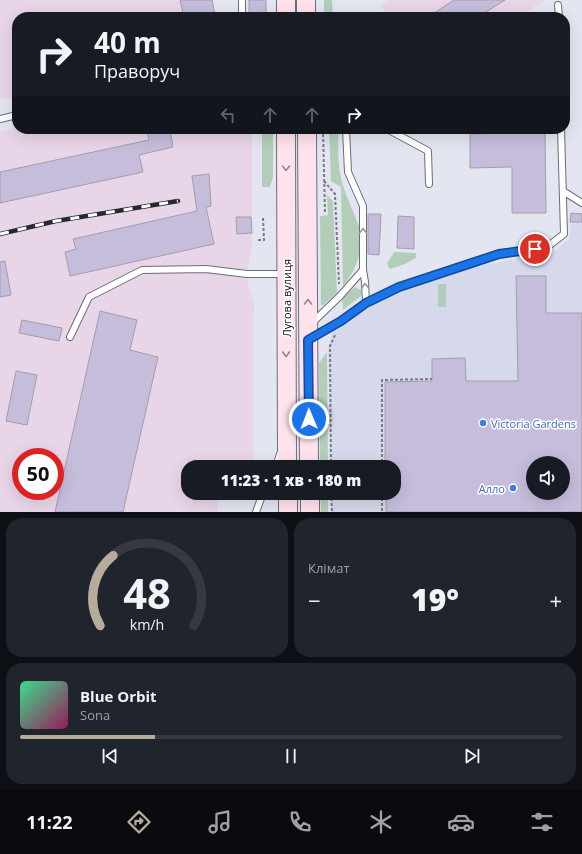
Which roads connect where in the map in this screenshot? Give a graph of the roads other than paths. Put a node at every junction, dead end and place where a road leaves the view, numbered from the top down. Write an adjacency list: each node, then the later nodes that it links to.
1 (242, 0): 5 (lane)
2 (286, 0): 6 (main road)
3 (306, 0): 7 (main road)
4 (558, 5): 8 (lane)
5 (242, 12)
6 (286, 12)
7 (306, 12)
8 (559, 12)
9 (12, 117): 10 (lane)
10 (0, 119)
11 (286, 134): 20 (main road, Лугова вулиця, one-way to 20)
12 (307, 134): 22 (main road, Лугова вулиця, one-way to 12)
13 (346, 134): 19 (lane, one-way to 13)
14 (397, 134): 16 (lane)
15 (561, 134): 17 (lane)
16 (429, 184)
17 (563, 191): 18 (lane); 21 (lane)
18 (582, 203)
19 (362, 270): 21 (lane, one-way to 19); 22 (lane)
20 (286, 274): 23 (lane); 24 (main road, Лугова вулиця, one-way to 24)
21 (366, 303): 22 (lane)
22 (308, 333): 27 (main road, Лугова вулиця)
23 (70, 337)
24 (287, 433): 25 (lane); 26 (main road, Лугова вулиця)
25 (278, 460)
26 (287, 460)
27 (309, 460)
28 (260, 500): 31 (lane)
29 (288, 500): 32 (main road)
30 (310, 500): 33 (main road)
31 (256, 512)
32 (288, 512)
33 (310, 512)

